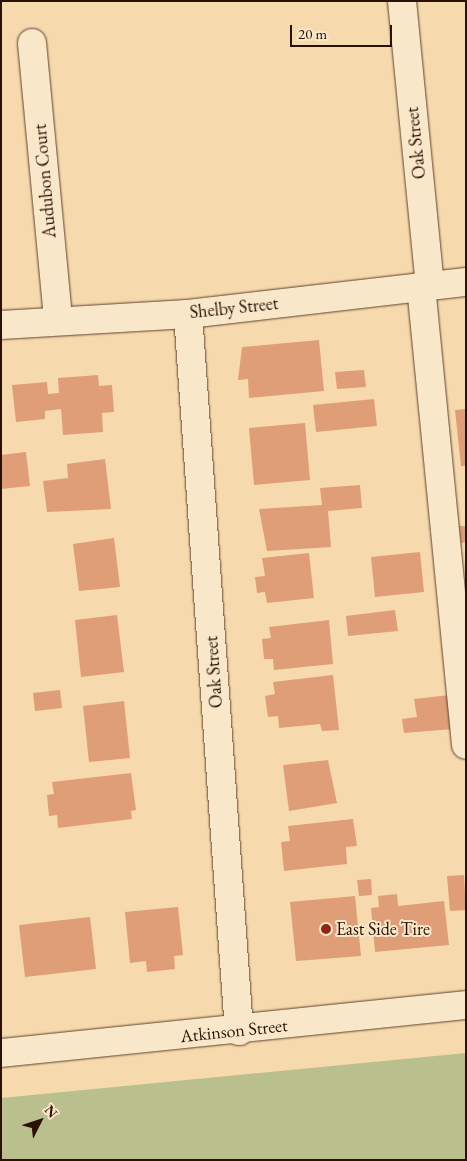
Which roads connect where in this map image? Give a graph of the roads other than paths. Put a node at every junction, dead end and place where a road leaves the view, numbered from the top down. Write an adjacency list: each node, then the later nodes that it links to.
1 (402, 1): 4 (street, Oak Street)
2 (32, 43): 6 (street, Audubon Court)
3 (466, 282): 4 (street, Shelby Street)
4 (426, 286): 5 (street, Shelby Street); 8 (street, Oak Street)
5 (188, 314): 6 (street, Shelby Street); 10 (street, Oak Street)
6 (58, 320): 7 (street, Shelby Street)
7 (1, 326)
8 (466, 745)
9 (466, 1005): 10 (street, Atkinson Street)
10 (239, 1031): 11 (street, Atkinson Street)
11 (1, 1053)

